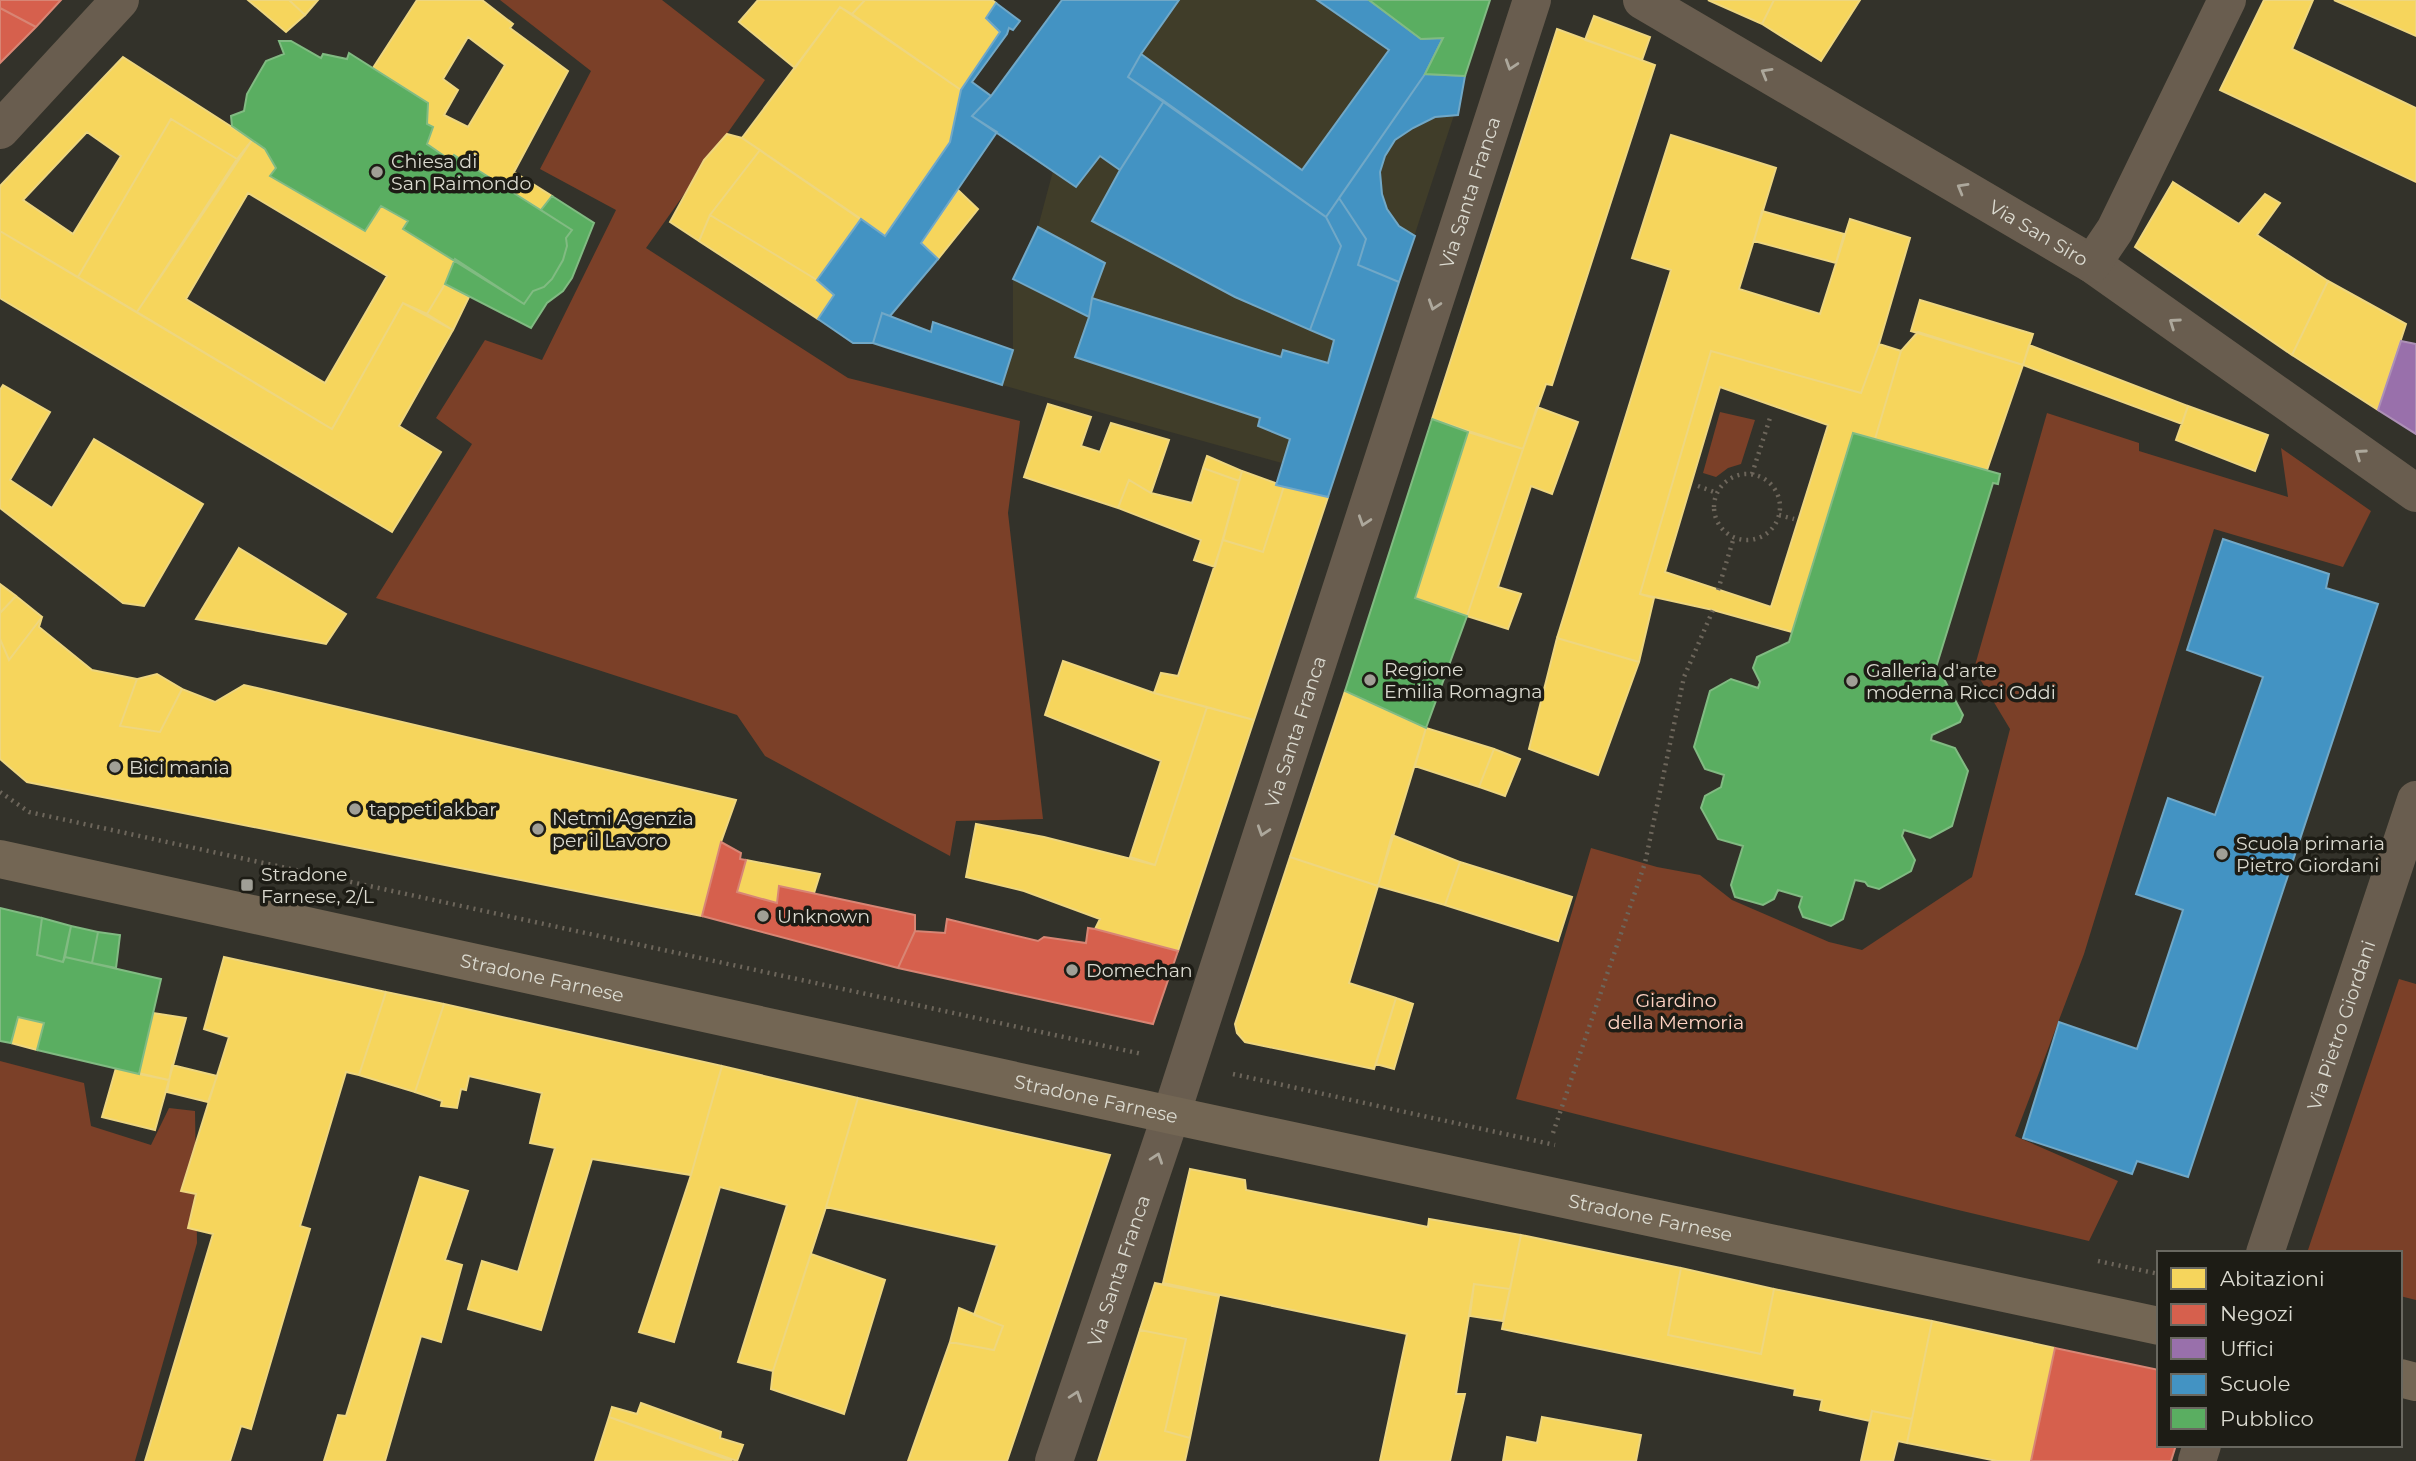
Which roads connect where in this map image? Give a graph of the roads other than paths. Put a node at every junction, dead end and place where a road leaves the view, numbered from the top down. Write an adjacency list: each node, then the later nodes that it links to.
1 (120, 0): 5 (street)
2 (1532, 0): 11 (street, Via Santa Franca, one-way to 11)
3 (1642, 0): 6 (street, Via San Siro, one-way to 3)
4 (2227, 0): 6 (street)
5 (0, 130)
6 (2092, 264): 7 (street, Via San Siro, one-way to 6)
7 (2416, 494)
8 (2416, 800): 12 (street, Via Pietro Giordani)
9 (0, 841): 10 (street, Stradone Farnese)
10 (17, 863): 11 (street, Stradone Farnese)
11 (1171, 1115): 13 (street, Stradone Farnese); 14 (street, Via Santa Franca, one-way to 11)
12 (2266, 1251)
13 (2157, 1326)
14 (1054, 1461)

